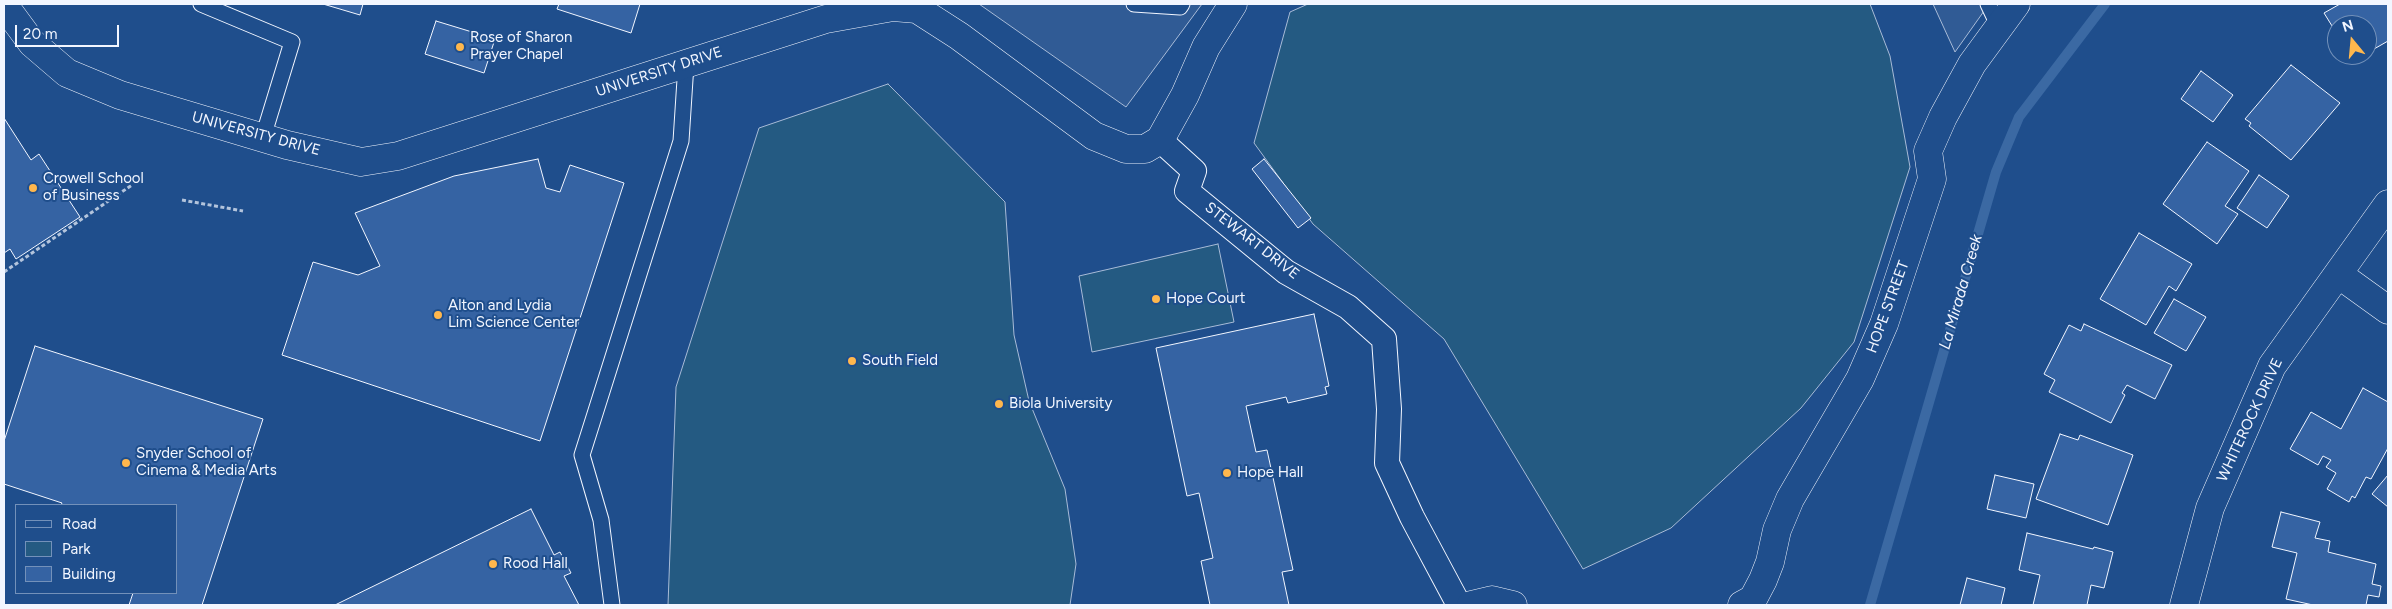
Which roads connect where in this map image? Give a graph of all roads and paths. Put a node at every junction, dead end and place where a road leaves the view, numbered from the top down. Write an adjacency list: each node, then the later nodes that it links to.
1 (201, 4): 11 (lane)
2 (1134, 4): 3 (lane)
3 (1182, 4)
4 (1233, 4): 12 (street)
5 (2016, 4): 9 (street, HOPE STREET)
6 (4, 5): 11 (street, UNIVERSITY DRIVE)
7 (903, 6): 8 (street, UNIVERSITY DRIVE); 12 (street, UNIVERSITY DRIVE)
8 (828, 12): 10 (street, UNIVERSITY DRIVE)
9 (1993, 15): 24 (street, HOPE STREET)
10 (686, 64): 11 (street, UNIVERSITY DRIVE); 20 (lane)
11 (263, 138)
12 (1160, 140): 21 (street, STEWART DRIVE)
13 (132, 185): 17 (path)
14 (182, 200): 16 (path)
15 (2388, 204): 18 (street, WHITEROCK DRIVE)
16 (243, 211)
17 (4, 272)
18 (2338, 274): 19 (street); 25 (street, WHITEROCK DRIVE)
19 (2388, 310)
20 (612, 605)
21 (1459, 605)
22 (1471, 605): 23 (street)
23 (1513, 605)
24 (1742, 605)
25 (2184, 605)

